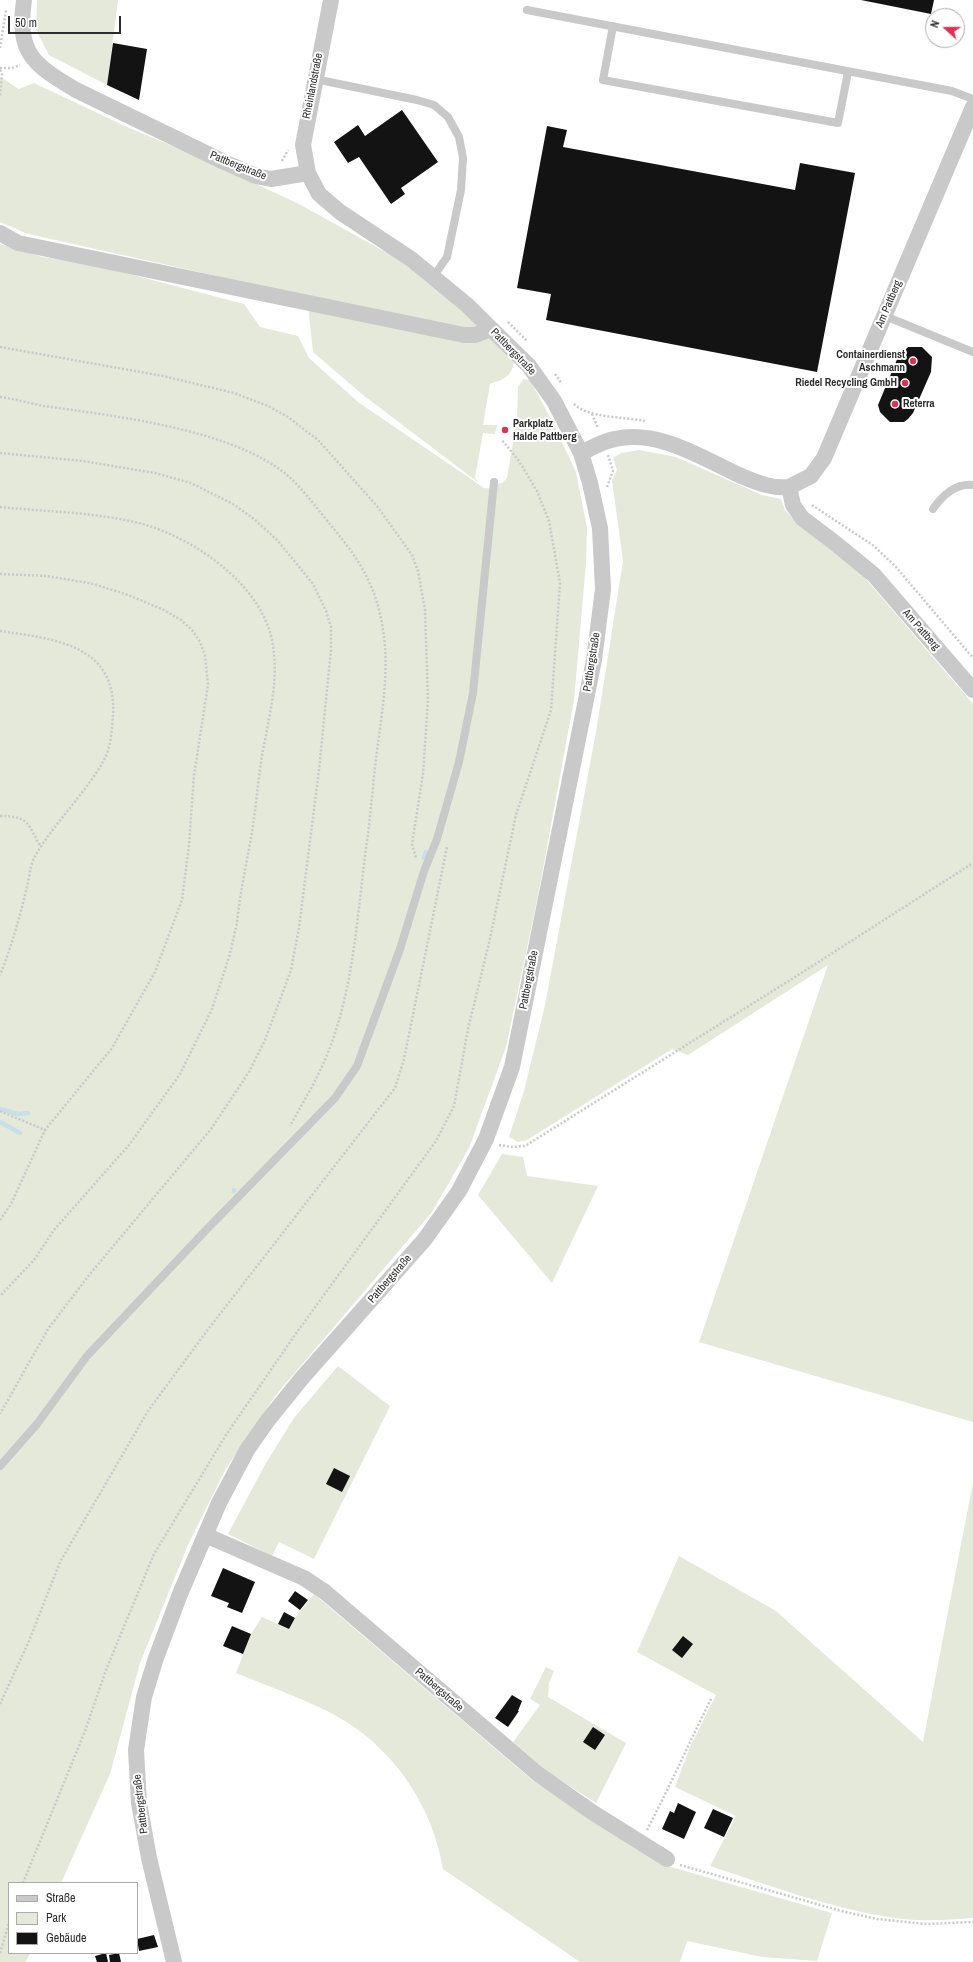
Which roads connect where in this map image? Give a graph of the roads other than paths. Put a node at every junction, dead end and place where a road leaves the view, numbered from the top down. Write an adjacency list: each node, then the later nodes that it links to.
1 (24, 0): 9 (street, Pattbergstraße)
2 (331, 0): 6 (street, Rheinlandstraße)
3 (527, 10): 4 (lane)
4 (613, 26): 5 (lane); 5 (lane)
5 (848, 72): 7 (lane)
6 (315, 79): 9 (street, Rheinlandstraße); 11 (lane)
7 (973, 99)
8 (973, 107): 12 (street, Am Pattberg)
9 (308, 173): 11 (street, Pattbergstraße)
10 (0, 233): 13 (street)
11 (434, 277): 13 (street, Pattbergstraße)
12 (884, 316): 14 (lane); 18 (street, Am Pattberg)
13 (492, 329): 15 (street, Pattbergstraße)
14 (973, 352)
15 (581, 453): 18 (street); 22 (street, Pattbergstraße)
16 (494, 482): 21 (lane)
17 (973, 485): 19 (lane)
18 (789, 487): 20 (street, Am Pattberg)
19 (933, 509)
20 (973, 690)
21 (0, 1466)
22 (205, 1535): 23 (street, Pattbergstraße); 24 (street, Pattbergstraße)
23 (667, 1859)
24 (174, 1962)

